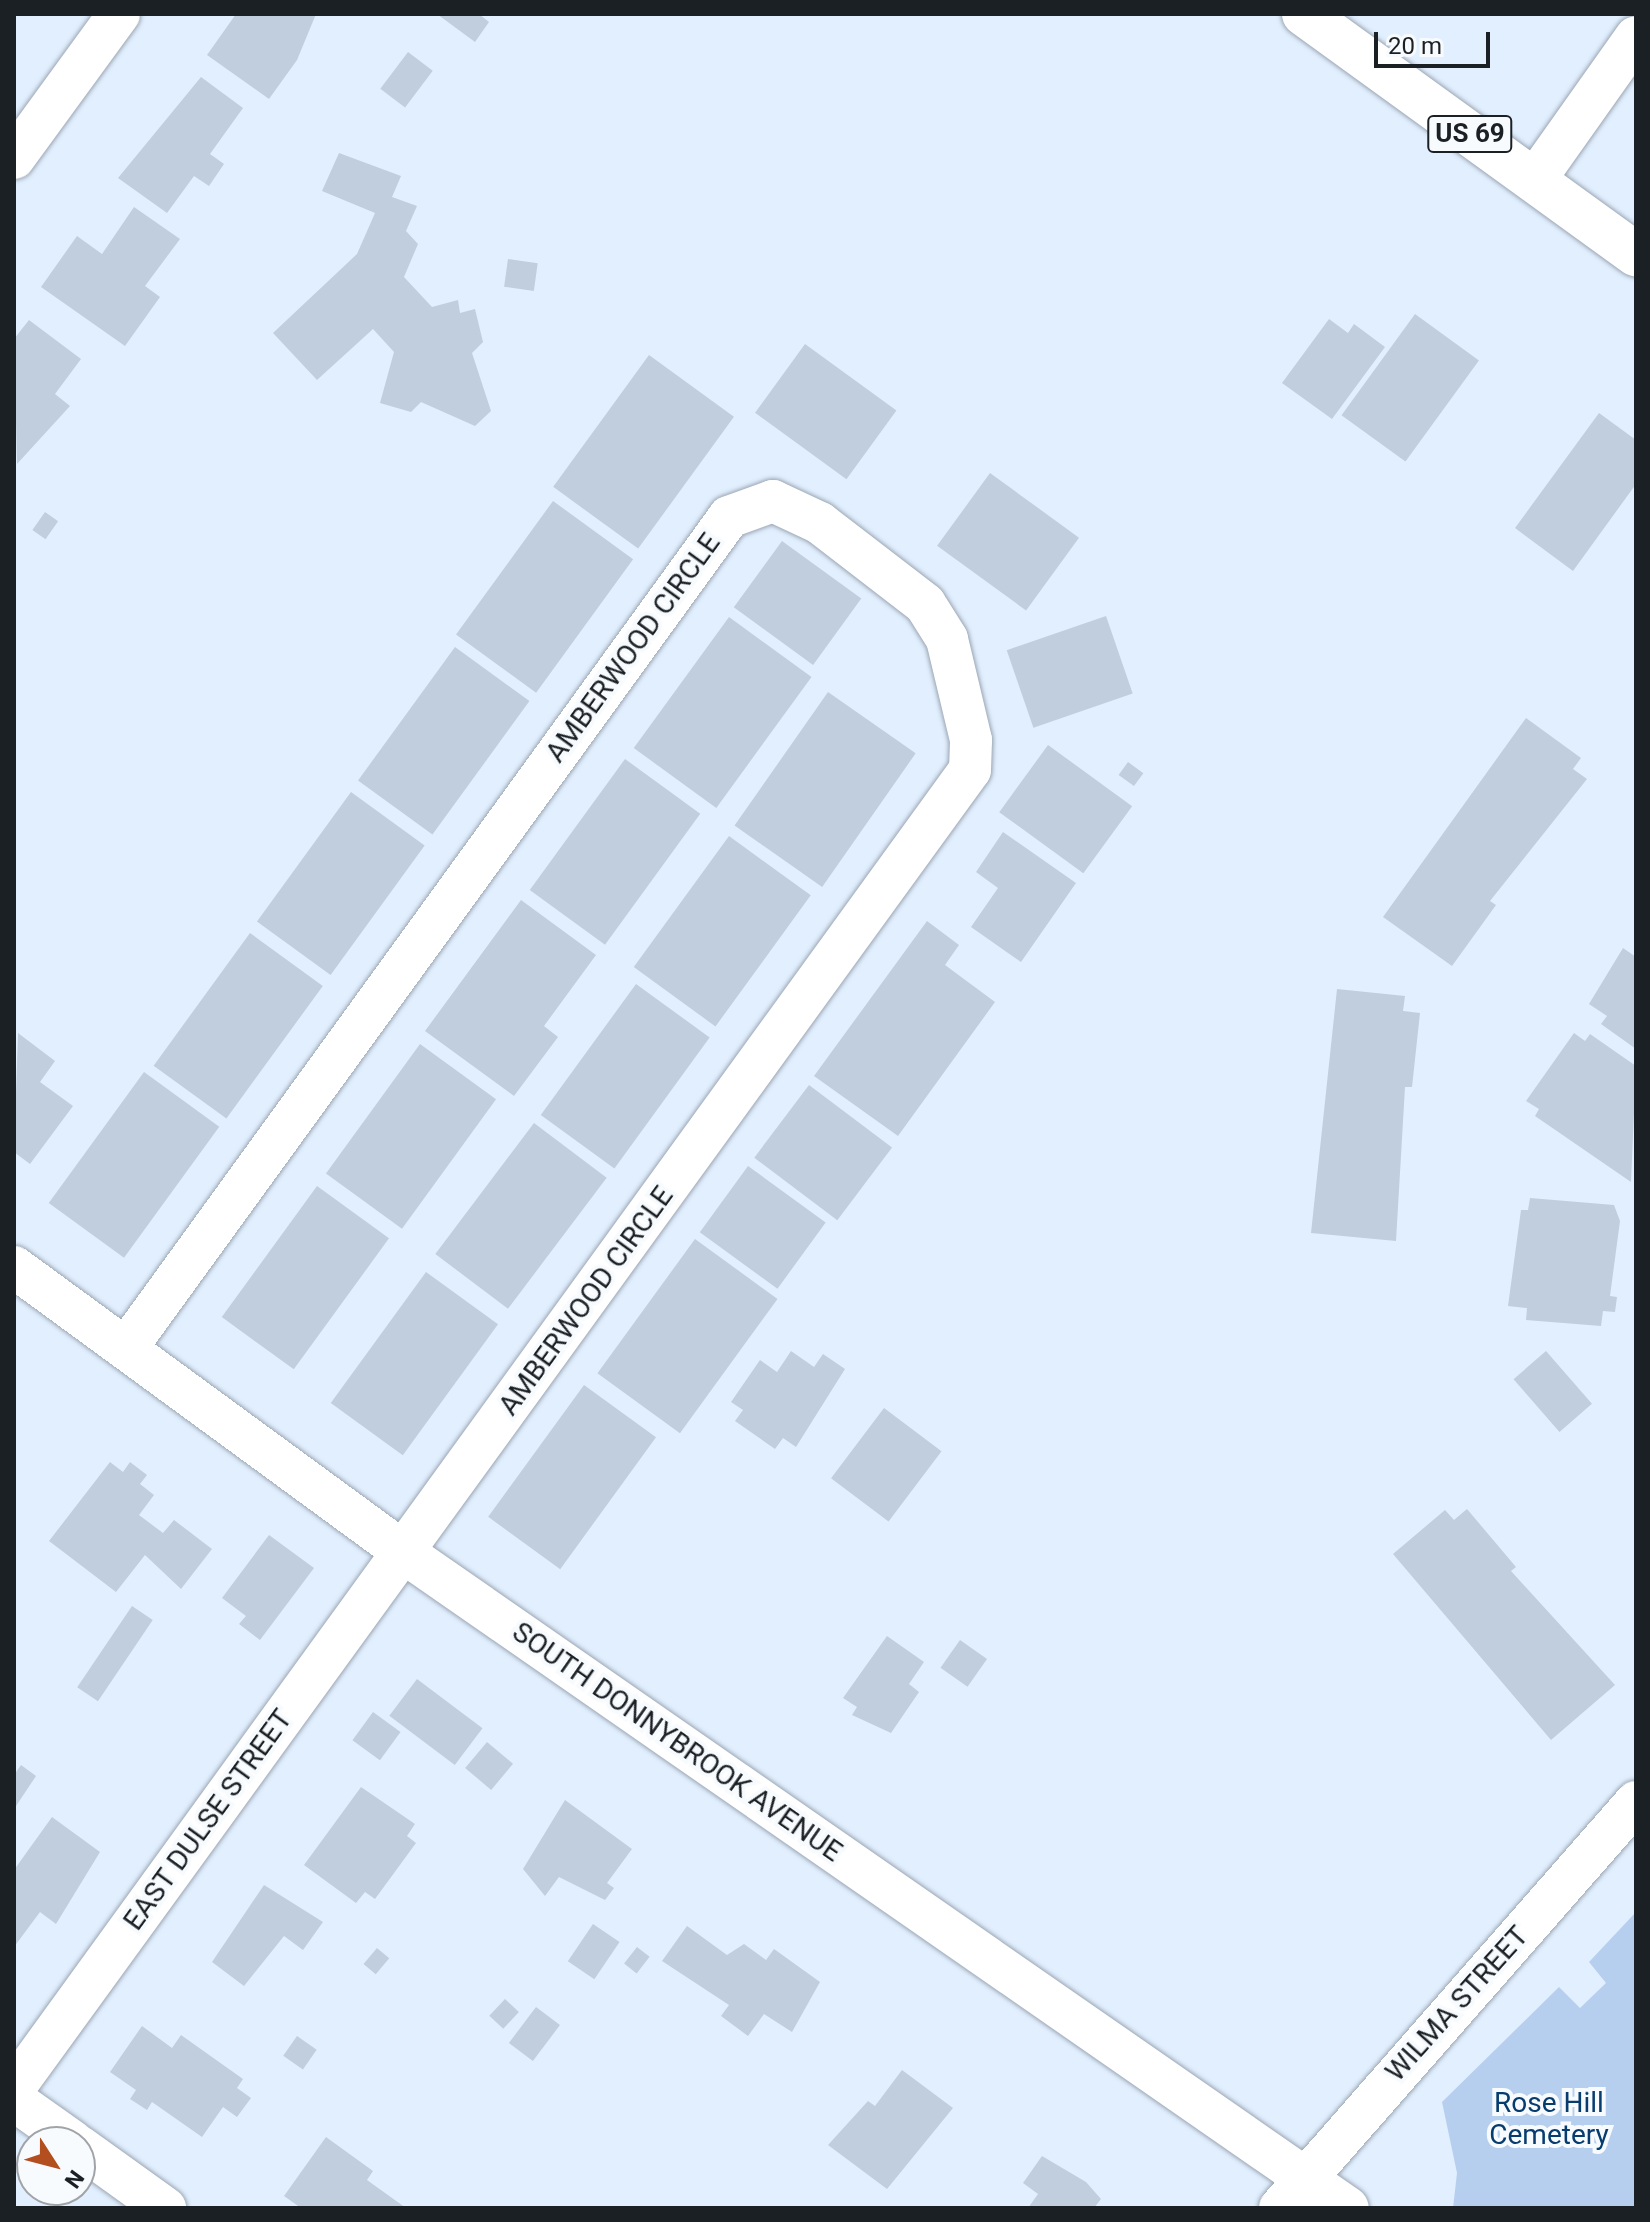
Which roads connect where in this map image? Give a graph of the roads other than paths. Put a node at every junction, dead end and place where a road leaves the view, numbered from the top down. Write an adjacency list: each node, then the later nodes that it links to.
1 (119, 14): 4 (street)
2 (1304, 14): 5 (main road, US 69)
3 (1631, 55): 5 (street)
4 (14, 158)
5 (1534, 181): 6 (main road, US 69)
6 (1636, 254)
7 (14, 1267): 8 (street, SOUTH DONNYBROOK AVENUE)
8 (127, 1347): 9 (street, SOUTH DONNYBROOK AVENUE); 9 (street, AMBERWOOD CIRCLE)
9 (403, 1552): 11 (street, EAST DULSE STREET); 15 (street, SOUTH DONNYBROOK AVENUE)
10 (1636, 1802): 15 (street, WILMA STREET)
11 (14, 2088)
12 (14, 2100): 13 (street)
13 (51, 2126)
14 (96, 2158): 16 (street)
15 (1292, 2192): 17 (street, SOUTH DONNYBROOK AVENUE)
16 (165, 2208)
17 (1348, 2208)

